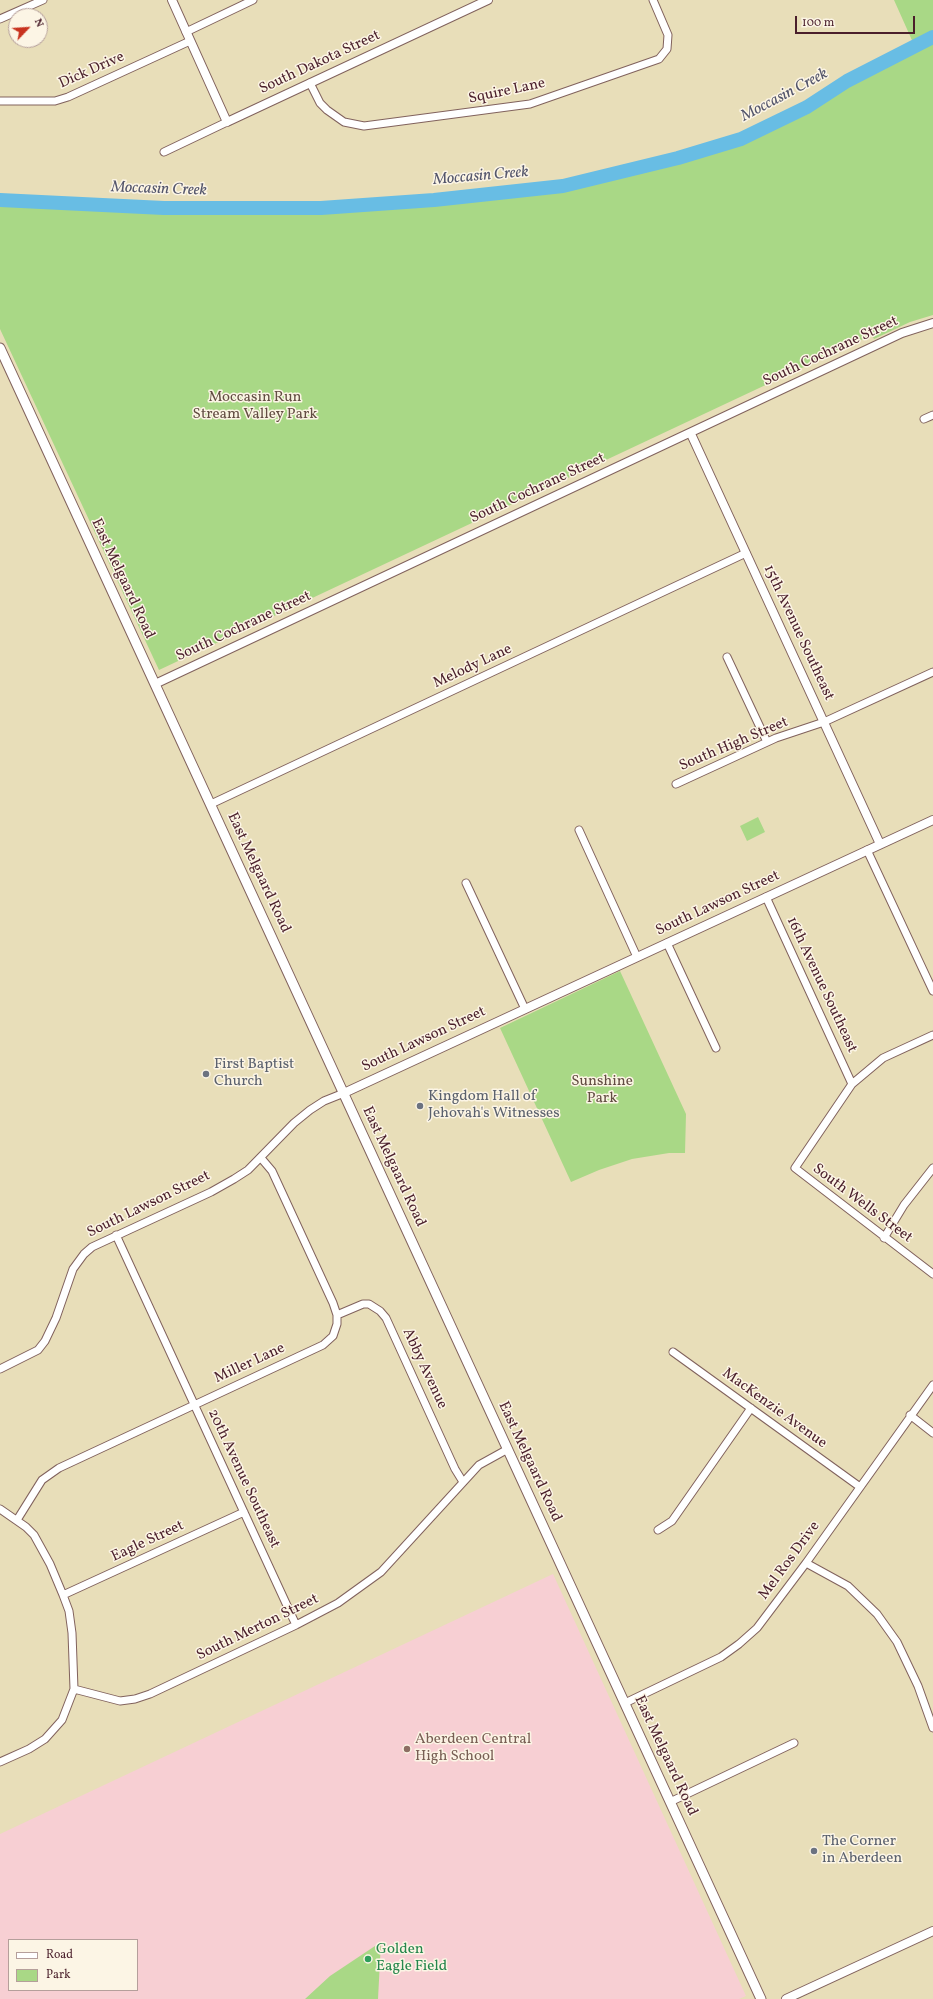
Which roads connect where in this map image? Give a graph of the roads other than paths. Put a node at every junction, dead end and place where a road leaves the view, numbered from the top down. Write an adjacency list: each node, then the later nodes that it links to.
1 (43, 0): 7 (street)
2 (172, 0): 8 (street)
3 (254, 0): 8 (street)
4 (488, 0): 6 (street, South Dakota Street)
5 (653, 0): 10 (street, Squire Lane)
6 (478, 2): 10 (street, South Dakota Street)
7 (0, 19)
8 (186, 32): 9 (street)
9 (190, 41): 11 (street, Dick Drive); 12 (street)
10 (310, 83): 12 (street, South Dakota Street)
11 (0, 101)
12 (227, 122): 13 (street, South Dakota Street)
13 (164, 152)
14 (933, 323): 18 (street, South Cochrane Street)
15 (0, 348): 22 (main road, East Melgaard Road)
16 (933, 415): 17 (street)
17 (924, 419)
18 (691, 434): 19 (street, 15th Avenue Southeast); 22 (street, South Cochrane Street)
19 (746, 553): 23 (street, 15th Avenue Southeast); 26 (street, Melody Lane)
20 (727, 657): 24 (street)
21 (933, 672): 23 (street, South High Street)
22 (155, 684): 26 (main road, East Melgaard Road)
23 (824, 722): 24 (street, South High Street); 29 (street, 15th Avenue Southeast)
24 (767, 742): 25 (street, South High Street)
25 (676, 784)
26 (211, 804): 40 (main road, East Melgaard Road)
27 (933, 820): 29 (street, South Lawson Street)
28 (579, 830): 34 (street)
29 (880, 844): 30 (street, South Lawson Street)
30 (867, 850): 32 (street, South Lawson Street); 35 (street)
31 (466, 883): 36 (street)
32 (766, 897): 33 (street, South Lawson Street); 39 (street, 16th Avenue Southeast)
33 (667, 943): 34 (street, South Lawson Street); 38 (street)
34 (637, 957): 36 (street, South Lawson Street)
35 (933, 991)
36 (525, 1009): 40 (street, South Lawson Street)
37 (933, 1035): 39 (street)
38 (716, 1048)
39 (852, 1084): 44 (street, South Wells Street)
40 (344, 1093): 41 (street, South Lawson Street); 54 (main road, East Melgaard Road)
41 (261, 1158): 43 (street, South Lawson Street); 46 (street)
42 (933, 1168): 44 (street)
43 (116, 1235): 48 (street, South Lawson Street); 50 (street, 20th Avenue Southeast)
44 (884, 1238): 45 (street, South Wells Street)
45 (933, 1274)
46 (337, 1315): 50 (street, Miller Lane); 55 (street, Abby Avenue)
47 (673, 1352): 51 (street, MacKenzie Avenue)
48 (0, 1369)
49 (933, 1385): 52 (street, Mel Ros Drive)
50 (194, 1405): 58 (street, 20th Avenue Southeast); 59 (street, Miller Lane)
51 (751, 1408): 56 (street, MacKenzie Avenue); 60 (street)
52 (910, 1415): 53 (street); 56 (street, Mel Ros Drive)
53 (933, 1432)
54 (508, 1449): 55 (street, South Merton Street); 65 (main road, East Melgaard Road)
55 (463, 1482): 63 (street, South Merton Street)
56 (860, 1487): 61 (street, Mel Ros Drive)
57 (0, 1509): 59 (street)
58 (244, 1512): 62 (street, Eagle Street); 63 (street, 20th Avenue Southeast)
59 (17, 1520): 62 (street)
60 (658, 1530)
61 (806, 1563): 65 (street, Mel Ros Drive); 66 (street)
62 (64, 1595): 64 (street)
63 (296, 1625): 64 (street, South Merton Street)
64 (74, 1689): 68 (street)
65 (625, 1703): 69 (main road, East Melgaard Road)
66 (933, 1728)
67 (794, 1743): 69 (street)
68 (0, 1762)
69 (670, 1802): 71 (main road, East Melgaard Road)
70 (933, 1931): 72 (street)
71 (762, 1999)
72 (786, 1999)

